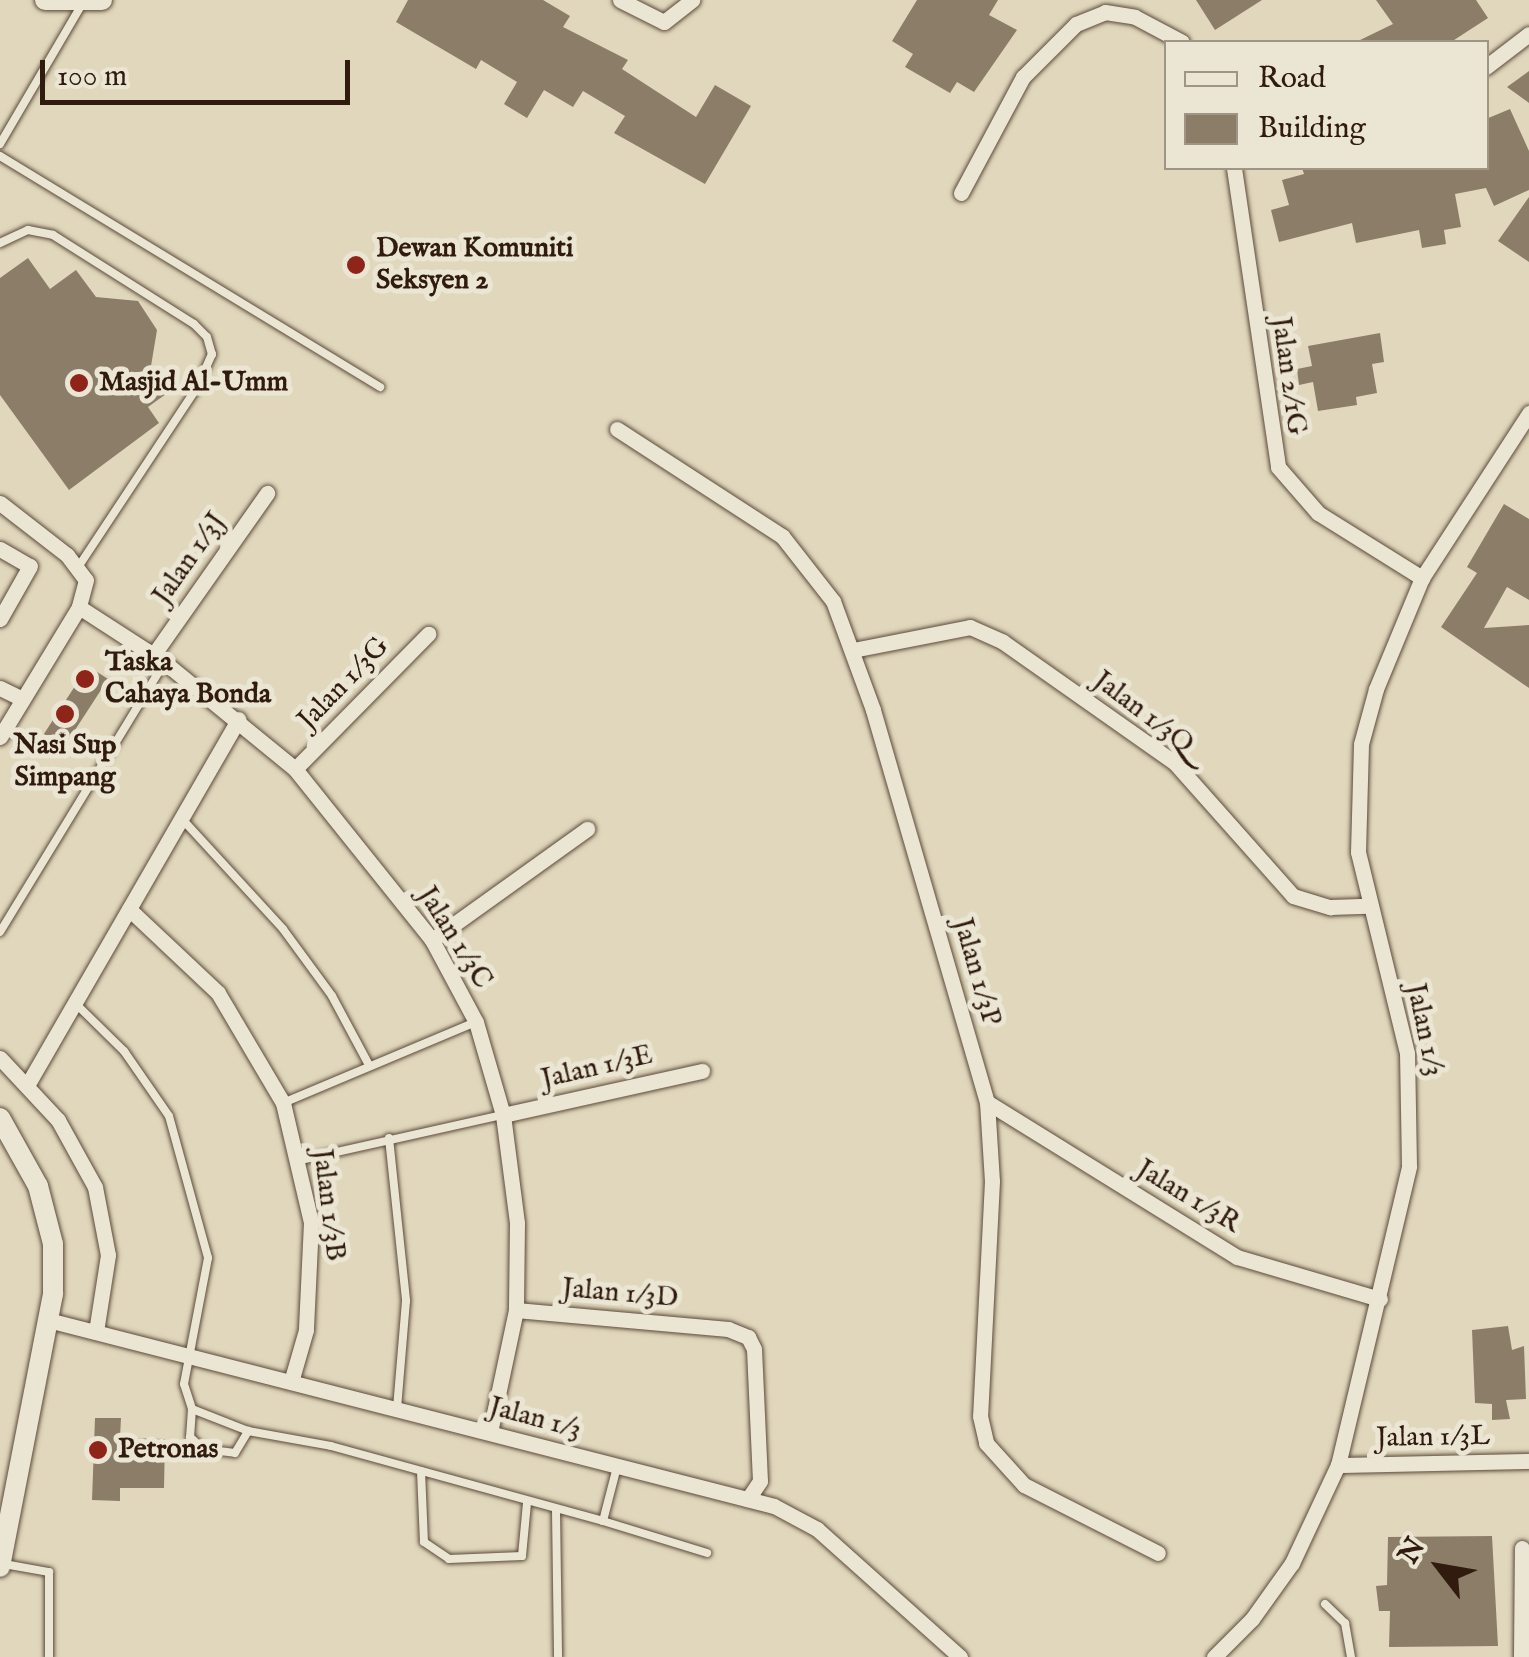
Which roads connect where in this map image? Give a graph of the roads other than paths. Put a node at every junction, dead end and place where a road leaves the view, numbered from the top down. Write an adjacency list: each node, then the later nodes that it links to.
1 (45, 0): 4 (street)
2 (620, 0): 3 (street)
3 (692, 0)
4 (92, 2): 9 (lane)
5 (1106, 6): 7 (street); 12 (street)
6 (1529, 34): 8 (street)
7 (1178, 40)
8 (1489, 65)
9 (0, 144)
10 (0, 156): 14 (lane)
11 (1234, 170): 21 (street, Jalan 2/1G)
12 (961, 193)
13 (0, 242): 20 (lane)
14 (380, 386)
15 (1529, 413): 21 (street, Jalan 1/3)
16 (617, 429): 25 (street, Jalan 1/3P)
17 (267, 492): 26 (street, Jalan 1/3J)
18 (0, 503): 20 (street)
19 (0, 549): 23 (street)
20 (79, 566): 22 (street)
21 (1422, 578): 34 (street, Jalan 1/3)
22 (79, 607): 26 (street, Jalan 1/3C); 28 (street)
23 (0, 619)
24 (428, 634): 31 (street, Jalan 1/3G)
25 (854, 650): 34 (street, Jalan 1/3Q); 44 (street, Jalan 1/3P)
26 (160, 658): 29 (street, Jalan 1/3C); 36 (lane)
27 (0, 688): 28 (street)
28 (23, 698): 30 (street)
29 (239, 719): 31 (street, Jalan 1/3C); 32 (street)
30 (0, 737)
31 (295, 769): 37 (street, Jalan 1/3C)
32 (182, 819): 35 (street); 41 (lane)
33 (587, 829): 37 (street)
34 (1367, 906): 50 (street, Jalan 1/3)
35 (129, 909): 38 (street); 45 (street, Jalan 1/3B)
36 (0, 932)
37 (432, 940): 39 (street, Jalan 1/3C)
38 (75, 1003): 43 (street); 54 (lane)
39 (476, 1022): 41 (lane); 46 (street, Jalan 1/3C)
40 (0, 1058): 43 (street)
41 (370, 1065): 45 (lane)
42 (702, 1070): 46 (street, Jalan 1/3E)
43 (29, 1082): 53 (street)
44 (987, 1102): 50 (street, Jalan 1/3R); 70 (street, Jalan 1/3P)
45 (283, 1104): 49 (street, Jalan 1/3B)
46 (503, 1115): 48 (lane); 51 (street, Jalan 1/3C)
47 (0, 1118): 52 (street)
48 (389, 1138): 49 (lane); 56 (lane)
49 (301, 1160): 55 (street, Jalan 1/3B)
50 (1380, 1299): 61 (street, Jalan 1/3)
51 (516, 1310): 59 (street, Jalan 1/3C); 64 (street, Jalan 1/3D)
52 (48, 1320): 53 (street, Jalan 1/3); 71 (street)
53 (96, 1332): 54 (street, Jalan 1/3)
54 (189, 1357): 55 (street, Jalan 1/3); 57 (lane)
55 (292, 1382): 56 (street, Jalan 1/3)
56 (396, 1408): 59 (street, Jalan 1/3)
57 (192, 1409): 58 (lane); 58 (lane)
58 (248, 1432): 63 (lane)
59 (490, 1432): 62 (street, Jalan 1/3)
60 (1529, 1461): 61 (street, Jalan 1/3L)
61 (1338, 1465): 76 (street, Jalan 1/3)
62 (616, 1467): 64 (street, Jalan 1/3); 67 (lane)
63 (421, 1472): 65 (lane); 65 (lane)
64 (748, 1500): 75 (street, Jalan 1/3)
65 (527, 1502): 66 (lane)
66 (556, 1510): 67 (lane); 74 (lane)
67 (603, 1522): 69 (lane)
68 (1522, 1548): 78 (street)
69 (707, 1552)
70 (1158, 1553)
71 (0, 1566): 73 (lane)
72 (1326, 1604): 77 (lane)
73 (48, 1657)
74 (558, 1657)
75 (960, 1657)
76 (1214, 1657)
77 (1351, 1657)
78 (1521, 1657)

